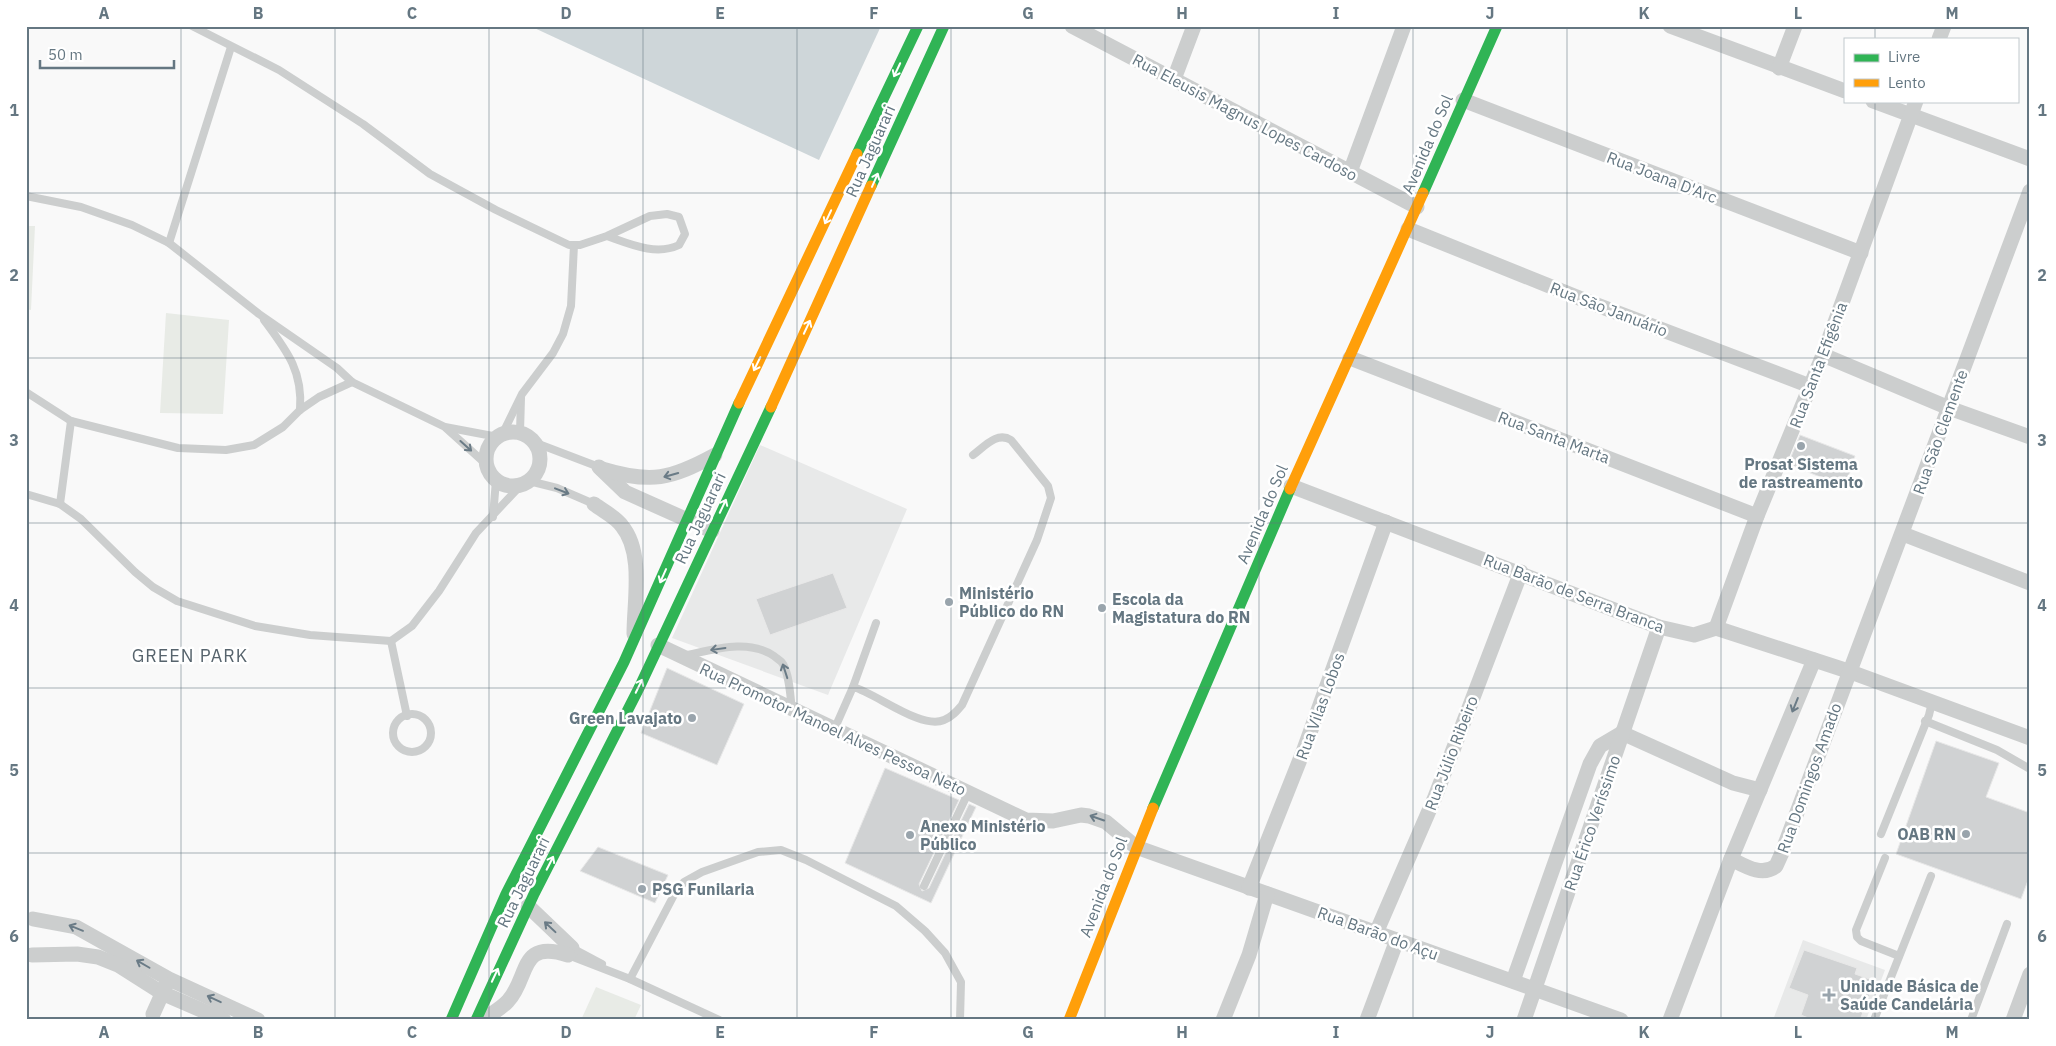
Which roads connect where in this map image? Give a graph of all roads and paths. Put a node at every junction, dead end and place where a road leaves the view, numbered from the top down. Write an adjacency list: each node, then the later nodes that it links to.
1 (192, 26): 12 (lane)
2 (918, 26): 44 (main road, Rua Jaguarari, one-way to 44)
3 (944, 26): 58 (main road, Rua Jaguarari, one-way to 3)
4 (1072, 26): 14 (street, Rua Eleusis Magnus Lopes Cardoso)
5 (1194, 26): 14 (street)
6 (1404, 26): 20 (street)
7 (1497, 26): 16 (main road, Avenida do Sol)
8 (1670, 26): 13 (street)
9 (1795, 26): 13 (street)
10 (1944, 26): 11 (street)
11 (1939, 38)
12 (230, 47): 26 (lane); 27 (lane)
13 (1779, 68): 15 (street)
14 (1174, 79): 20 (street, Rua Eleusis Magnus Lopes Cardoso)
15 (1844, 91)
16 (1463, 100): 23 (main road, Avenida do Sol); 28 (street, Rua Joana D'Arc)
17 (1879, 102): 18 (street)
18 (1914, 108): 19 (street); 28 (street, Rua Santa Efigênia)
19 (2030, 159)
20 (1350, 172): 23 (street, Rua Eleusis Magnus Lopes Cardoso)
21 (2030, 191): 36 (street, Rua São Clemente)
22 (26, 196): 26 (lane)
23 (1417, 207): 24 (main road, Avenida do Sol)
24 (1408, 229): 31 (main road, Avenida do Sol); 33 (street, Rua São Januário)
25 (607, 236): 25 (lane); 27 (lane)
26 (169, 243): 29 (lane)
27 (574, 245): 35 (lane)
28 (1861, 254): 30 (street, Rua Santa Efigênia)
29 (258, 314): 32 (lane); 37 (lane)
30 (1823, 355): 33 (street, Rua Santa Efigênia); 36 (street)
31 (1350, 358): 50 (main road, Avenida do Sol); 54 (street, Rua Santa Marta)
32 (352, 382): 37 (lane); 39 (lane)
33 (1810, 386): 54 (street, Rua Santa Efigênia)
34 (26, 392): 38 (lane)
35 (522, 394): 40 (lane); 41 (lane)
36 (1949, 408): 42 (street); 59 (street, Rua São Clemente)
37 (300, 410): 38 (lane)
38 (71, 422): 52 (lane)
39 (445, 427): 41 (lane); 46 (lane, one-way to 46)
40 (520, 432): 41 (street); 43 (street)
41 (500, 436): 46 (street)
42 (2030, 436)
43 (536, 443): 47 (lane); 49 (street)
44 (715, 455): 47 (street, one-way to 47); 56 (main road, Rua Jaguarari)
45 (973, 455): 71 (lane)
46 (487, 464): 48 (street)
47 (599, 468): 56 (street)
48 (496, 480): 49 (street); 55 (lane)
49 (525, 483): 53 (lane, one-way to 53); 55 (lane)
50 (1291, 486): 57 (street, Rua Barão de Serra Branca); 83 (main road, Avenida do Sol)
51 (26, 494): 52 (lane)
52 (60, 504): 65 (lane)
53 (594, 504): 66 (street)
54 (1758, 516): 64 (street, Rua Santa Efigênia)
55 (493, 517): 65 (lane)
56 (689, 519): 58 (street); 66 (main road, Rua Jaguarari, one-way to 66)
57 (1386, 522): 60 (street, Rua Barão de Serra Branca); 88 (street, Rua Vilas Lobos)
58 (712, 531): 67 (main road, Rua Jaguarari)
59 (1902, 534): 61 (street); 70 (street, Rua São Clemente)
60 (1520, 572): 63 (street, Rua Barão de Serra Branca); 93 (street, Rua Júlio Ribeiro)
61 (2030, 583)
62 (876, 623): 71 (lane)
63 (1659, 627): 64 (street, Rua Barão de Serra Branca); 77 (street, Rua Érico Veríssimo)
64 (1716, 628): 69 (street)
65 (390, 640): 74 (lane)
66 (633, 642): 107 (main road, Rua Jaguarari)
67 (658, 645): 68 (street, Rua Promotor Manoel Alves Pessoa Neto); 90 (main road, Rua Jaguarari, one-way to 67)
68 (680, 656): 73 (street, Rua Promotor Manoel Alves Pessoa Neto); 73 (lane, one-way to 68)
69 (1814, 660): 70 (street); 80 (street, one-way to 80)
70 (1848, 671): 72 (street); 85 (street, Rua Domingos Amado)
71 (853, 687): 76 (lane)
72 (1932, 702): 75 (lane); 78 (street)
73 (792, 710): 76 (street, Rua Promotor Manoel Alves Pessoa Neto)
74 (406, 716): 74 (lane)
75 (1925, 721): 79 (lane); 82 (lane)
76 (834, 730): 81 (street, Rua Promotor Manoel Alves Pessoa Neto)
77 (1622, 733): 80 (street); 101 (street); 102 (street, Rua Érico Veríssimo)
78 (2030, 738)
79 (2030, 768)
80 (1760, 790): 85 (street)
81 (968, 792): 83 (street, Rua Promotor Manoel Alves Pessoa Neto, one-way to 81); 87 (lane)
82 (1882, 834)
83 (1136, 847): 88 (street, Rua Barão do Açu); 112 (main road, Avenida do Sol)
84 (1885, 858): 97 (lane)
85 (1731, 859): 117 (street)
86 (1931, 876): 97 (lane)
87 (924, 886)
88 (1249, 888): 89 (street, Rua Barão do Açu)
89 (1267, 894): 93 (street, Rua Barão do Açu); 113 (street)
90 (528, 906): 95 (street, one-way to 90); 108 (main road, Rua Jaguarari, one-way to 90)
91 (30, 919): 99 (street, one-way to 91)
92 (2007, 924): 119 (lane)
93 (1376, 933): 94 (street, Rua Barão do Açu)
94 (1397, 940): 101 (street, Rua Barão do Açu); 114 (street)
95 (570, 951): 100 (lane); 109 (street)
96 (29, 956): 103 (street)
97 (1899, 956): 118 (lane)
98 (2030, 974): 120 (street)
99 (169, 979): 103 (street); 106 (street, one-way to 99)
100 (630, 979): 110 (lane); 111 (lane)
101 (1512, 981): 102 (street, Rua Barão do Açu)
102 (1536, 990): 115 (street, Rua Érico Veríssimo); 116 (street, Rua Barão do Açu)
103 (162, 993): 104 (street); 105 (street)
104 (152, 1017)
105 (224, 1020)
106 (258, 1020)
107 (451, 1020)
108 (476, 1020)
109 (483, 1020)
110 (719, 1020)
111 (960, 1020)
112 (1069, 1020)
113 (1223, 1020)
114 (1367, 1020)
115 (1524, 1020)
116 (1620, 1020)
117 (1670, 1020)
118 (1874, 1020)
119 (1971, 1020)
120 (2013, 1020)

